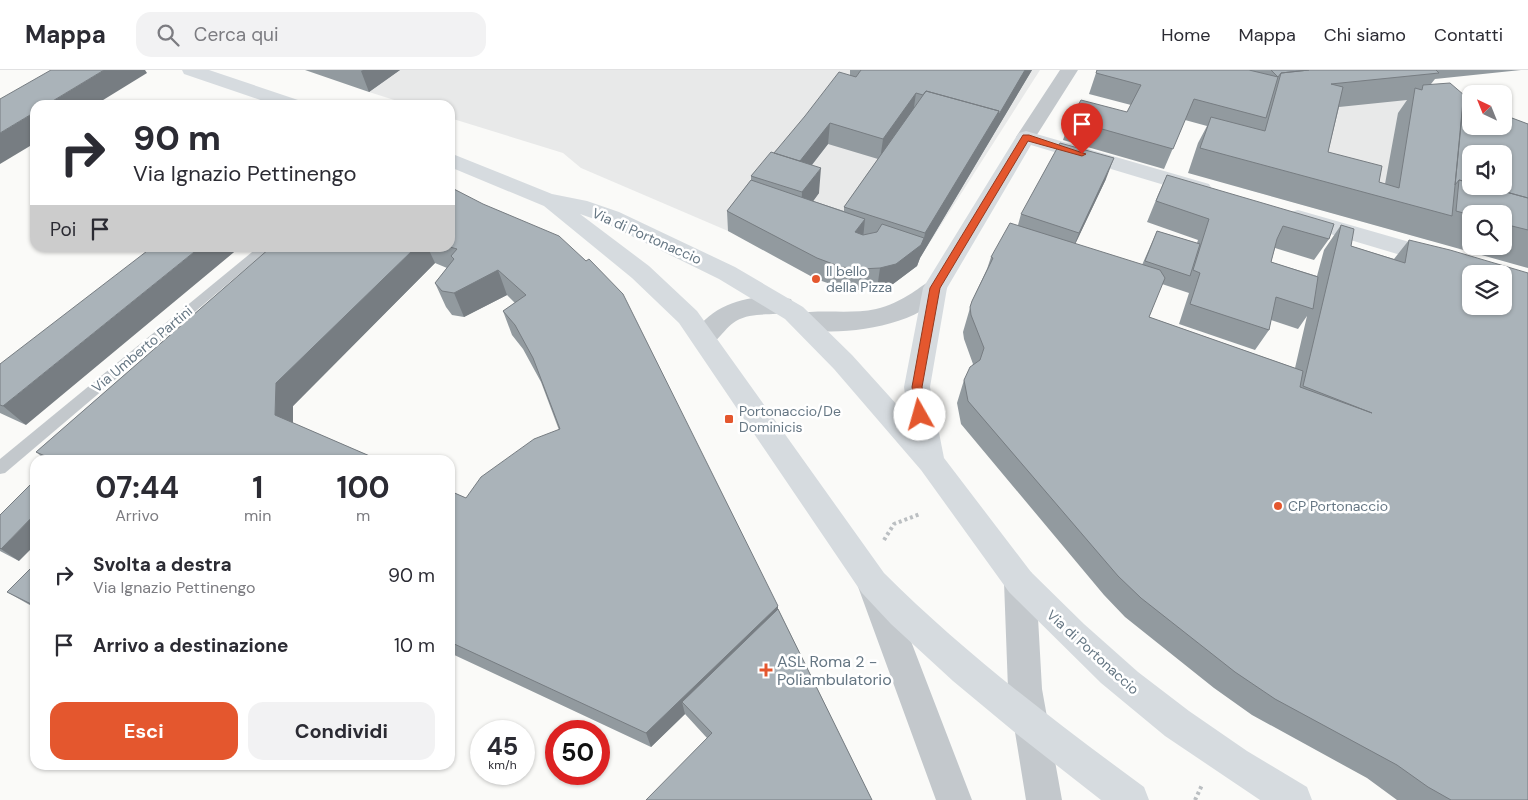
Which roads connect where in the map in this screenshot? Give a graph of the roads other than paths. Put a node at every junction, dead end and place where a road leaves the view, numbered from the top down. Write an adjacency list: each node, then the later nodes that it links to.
1 (191, 70): 3 (main road)
2 (1069, 70): 4 (street)
3 (279, 100)
4 (1026, 137): 6 (main road); 11 (main road)
5 (455, 161): 7 (main road, Via di Portonaccio)
6 (1216, 193)
7 (547, 200): 12 (main road, Via di Portonaccio); 14 (main road)
8 (1283, 212): 10 (main road)
9 (259, 252): 16 (lane, Via Umberto Partini)
10 (1462, 265)
11 (935, 288): 13 (street); 15 (main road)
12 (782, 305): 13 (main road, Via di Portonaccio); 14 (street)
13 (804, 321): 15 (main road, Via di Portonaccio)
14 (704, 338): 18 (main road)
15 (931, 462): 17 (main road, Via di Portonaccio)
16 (0, 468)
17 (1020, 582): 19 (street); 23 (main road, Via di Portonaccio)
18 (872, 583): 19 (main road); 20 (street)
19 (1030, 722): 21 (street); 22 (main road)
20 (954, 800)
21 (1044, 800)
22 (1130, 800)
23 (1294, 800)

